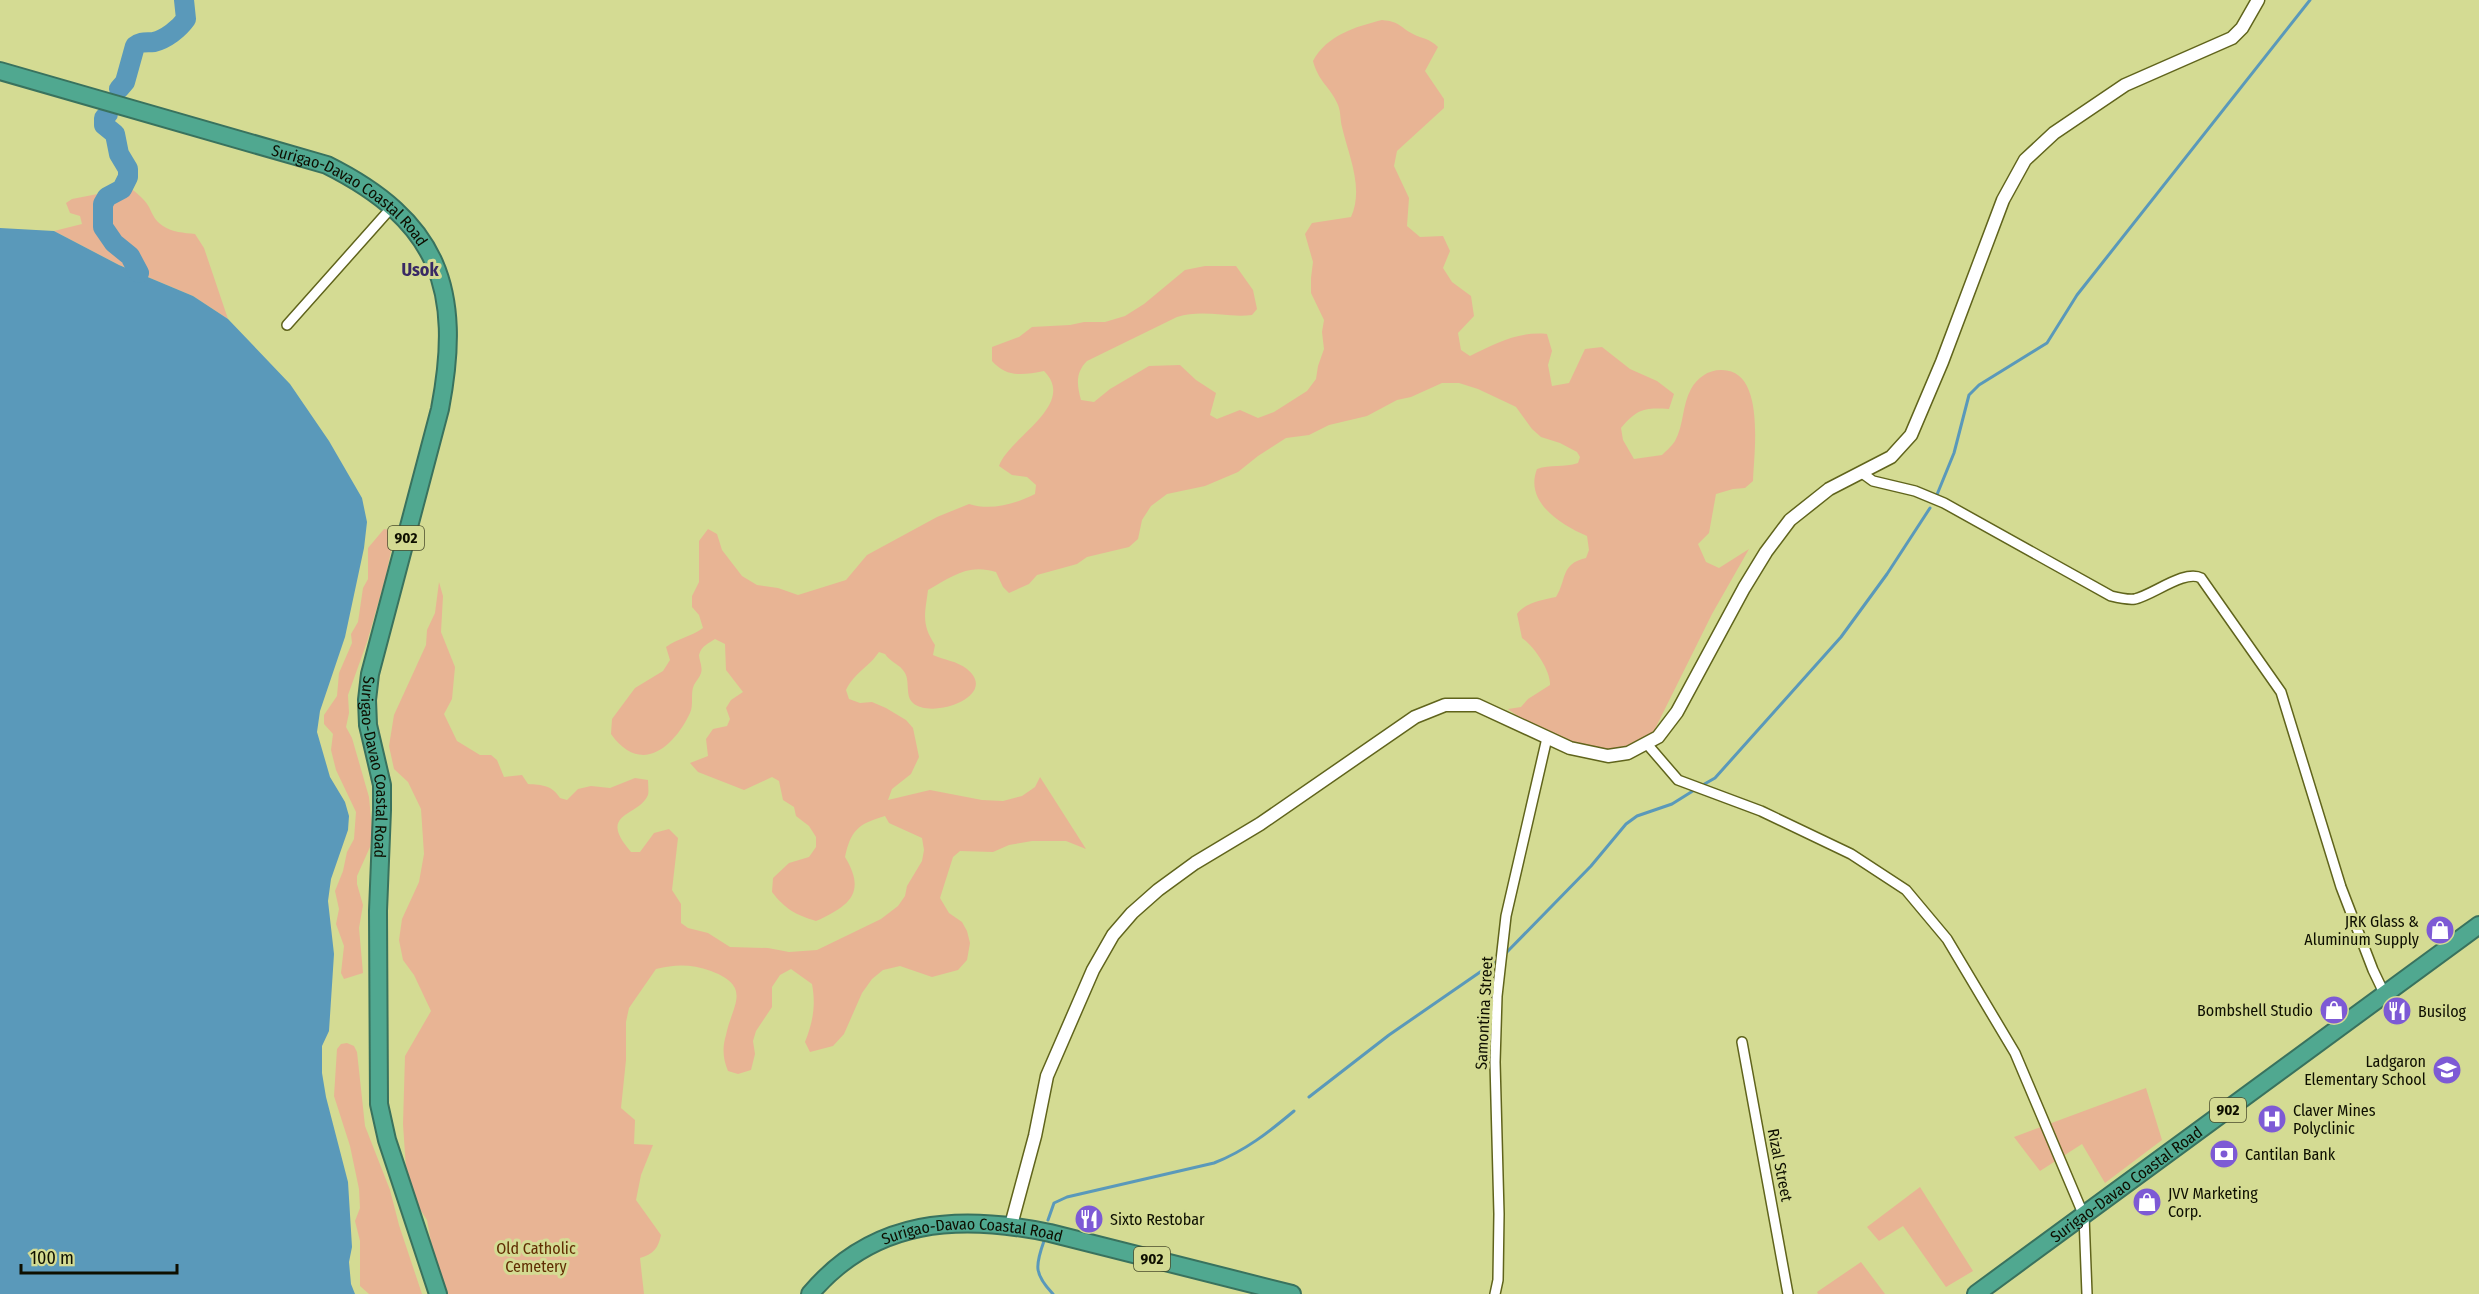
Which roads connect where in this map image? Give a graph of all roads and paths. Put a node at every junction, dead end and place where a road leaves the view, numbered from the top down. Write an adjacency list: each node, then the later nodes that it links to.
1 (2258, 0): 5 (street)
2 (0, 71): 3 (highway, Surigao-Davao Coastal Road / 902)
3 (392, 207): 4 (street); 13 (highway, Surigao-Davao Coastal Road / 902)
4 (287, 325)
5 (1862, 473): 7 (street); 9 (street)
6 (1547, 738): 7 (street); 12 (street); 16 (street, Samontina Street)
7 (1647, 744): 11 (street)
8 (2479, 925): 9 (highway, Surigao-Davao Coastal Road / 902)
9 (2385, 995): 11 (highway, Surigao-Davao Coastal Road / 902)
10 (1742, 1042): 17 (street, Rizal Street)
11 (2084, 1216): 18 (highway, Surigao-Davao Coastal Road / 902); 19 (street)
12 (1011, 1225): 14 (highway, Surigao-Davao Coastal Road / 902); 15 (highway, Surigao-Davao Coastal Road / 902)
13 (438, 1294)
14 (810, 1294)
15 (1292, 1294)
16 (1495, 1294)
17 (1788, 1294)
18 (1976, 1294)
19 (2087, 1294)

